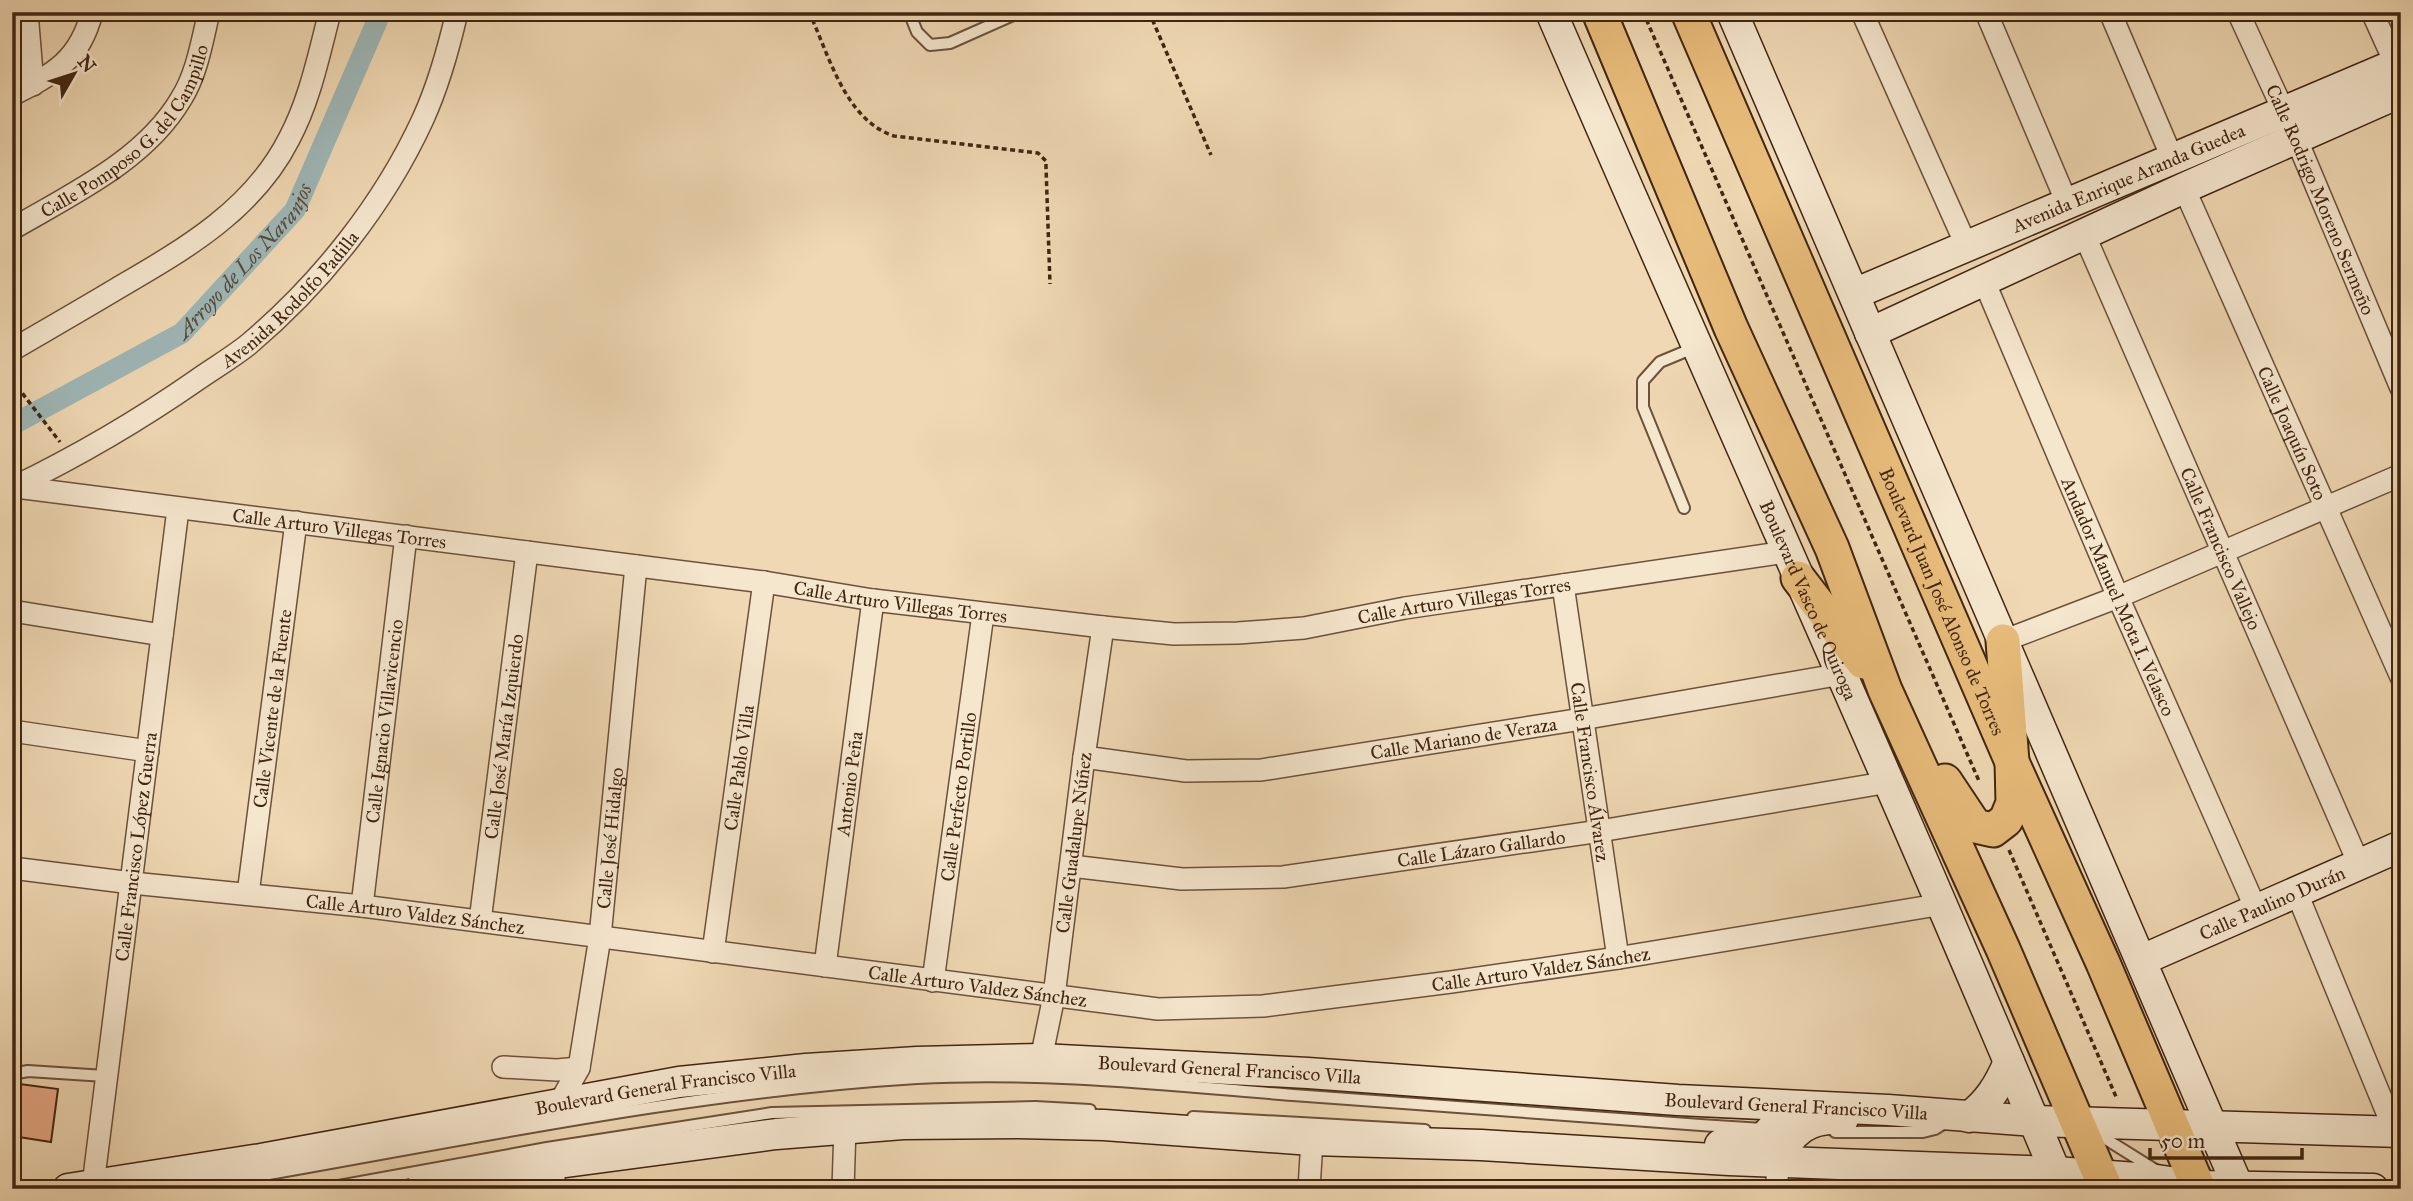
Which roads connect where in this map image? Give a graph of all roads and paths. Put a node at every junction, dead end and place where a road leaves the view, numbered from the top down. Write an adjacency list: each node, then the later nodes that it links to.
1 (27, 12): 21 (street)
2 (92, 12): 21 (street)
3 (209, 12): 28 (street, Calle Pomposo G. del Campillo)
4 (330, 12): 36 (street)
5 (457, 12): 41 (street, Avenida Rodolfo Padilla)
6 (809, 12): 32 (path)
7 (909, 12): 8 (lane)
8 (1020, 12)
9 (1149, 12): 24 (path)
10 (1552, 12): 35 (main road, Boulevard Vasco de Quiroga)
11 (1599, 12): 62 (main road)
12 (1643, 12): 69 (path)
13 (1688, 12): 67 (main road, Boulevard Juan José Alonso de Torres)
14 (1732, 12): 33 (main road)
15 (1862, 12): 30 (street)
16 (1986, 12): 27 (street)
17 (2110, 12): 25 (street)
18 (2238, 12): 23 (street, Calle Rodrigo Moreno Sermeño)
19 (2372, 12): 20 (street)
20 (2399, 73): 23 (main road, Avenida Enrique Aranda Guedea)
21 (33, 85): 22 (street)
22 (12, 95)
23 (2289, 125): 25 (main road, Avenida Enrique Aranda Guedea); 26 (main road, Avenida Enrique Aranda Guedea); 38 (street, Calle Rodrigo Moreno Sermeño)
24 (1211, 155)
25 (2173, 160): 27 (main road, Avenida Enrique Aranda Guedea)
26 (2184, 188): 29 (main road, Avenida Enrique Aranda Guedea); 42 (street, Calle Joaquín Soto)
27 (2067, 203): 30 (main road, Avenida Enrique Aranda Guedea)
28 (12, 229)
29 (2084, 234): 31 (main road, Avenida Enrique Aranda Guedea); 48 (street, Calle Francisco Vallejo)
30 (1967, 247): 33 (main road, Avenida Enrique Aranda Guedea)
31 (1984, 281): 34 (main road, Avenida Enrique Aranda Guedea); 53 (street, Andador Manuel Mota I. Velasco)
32 (1050, 284)
33 (1854, 294): 34 (main road)
34 (1870, 333): 59 (main road)
35 (1696, 347): 43 (lane); 49 (main road, Boulevard Vasco de Quiroga)
36 (12, 350)
37 (12, 380): 39 (path)
38 (2401, 388)
39 (48, 426)
40 (2401, 474): 42 (street)
41 (14, 488): 44 (street, Calle Arturo Villegas Torres)
42 (2326, 507): 48 (street); 61 (street, Calle Joaquín Soto)
43 (1684, 508)
44 (178, 509): 45 (street, Calle Arturo Villegas Torres); 58 (street, Calle Francisco López Guerra)
45 (296, 522): 46 (street, Calle Arturo Villegas Torres); 78 (street, Calle Vicente de la Fuente)
46 (406, 536): 47 (street, Calle Arturo Villegas Torres); 80 (street, Calle Ignacio Villavicencio)
47 (527, 552): 50 (street, Calle Arturo Villegas Torres); 82 (street, Calle José María Izquierdo)
48 (2222, 552): 53 (street); 73 (street, Calle Francisco Vallejo)
49 (1792, 565): 52 (street, Calle Arturo Villegas Torres); 60 (main road, Boulevard Vasco de Quiroga); 62 (main road)
50 (636, 566): 51 (street, Calle Arturo Villegas Torres); 83 (street, Calle José Hidalgo)
51 (764, 582): 54 (street, Calle Arturo Villegas Torres); 84 (street, Calle Pablo Villa)
52 (1563, 585): 57 (street, Calle Arturo Villegas Torres); 63 (street, Calle Francisco Álvarez)
53 (2118, 597): 59 (street); 81 (street, Andador Manuel Mota I. Velasco)
54 (873, 600): 56 (street, Calle Arturo Villegas Torres); 87 (street, Antonio Peña)
55 (12, 611): 58 (street)
56 (983, 614): 57 (street, Calle Arturo Villegas Torres); 88 (street, Calle Perfecto Portillo)
57 (1103, 627): 66 (street, Calle Guadalupe Núñez)
58 (162, 635): 65 (street, Calle Francisco López Guerra)
59 (2003, 641): 67 (main road); 86 (main road)
60 (1842, 674): 63 (street, Calle Mariano de Veraza); 68 (main road, Boulevard Vasco de Quiroga)
61 (2401, 677)
62 (1885, 690): 70 (main road); 101 (main road)
63 (1582, 719): 66 (street, Calle Mariano de Veraza); 71 (street, Calle Francisco Álvarez)
64 (12, 731): 65 (street)
65 (148, 751): 76 (street, Calle Francisco López Guerra)
66 (1083, 757): 74 (street, Calle Guadalupe Núñez)
67 (2012, 762): 70 (main road); 104 (main road, Boulevard Juan José Alonso de Torres)
68 (1889, 782): 71 (street, Calle Lázaro Gallardo); 79 (main road, Boulevard Vasco de Quiroga)
69 (1983, 790)
70 (1999, 827): 103 (path)
71 (1600, 831): 74 (street, Calle Lázaro Gallardo); 85 (street, Calle Francisco Álvarez)
72 (2401, 846): 73 (main road, Calle Paulino Durán)
73 (2359, 864): 77 (main road, Calle Paulino Durán)
74 (1071, 866): 89 (street, Calle Guadalupe Núñez)
75 (12, 868): 76 (street, Calle Arturo Valdez Sánchez)
76 (132, 883): 78 (street, Calle Arturo Valdez Sánchez); 95 (street, Calle Francisco López Guerra)
77 (2296, 891): 81 (main road, Calle Paulino Durán); 107 (street)
78 (248, 894): 80 (street, Calle Arturo Valdez Sánchez)
79 (1942, 904): 85 (street, Calle Arturo Valdez Sánchez); 91 (main road, Boulevard Vasco de Quiroga)
80 (362, 906): 82 (street, Calle Arturo Valdez Sánchez)
81 (2256, 909): 86 (main road, Calle Paulino Durán)
82 (480, 921): 83 (street, Calle Arturo Valdez Sánchez)
83 (600, 937): 84 (street, Calle Arturo Valdez Sánchez); 93 (street, Calle José Hidalgo)
84 (713, 953): 87 (street, Calle Arturo Valdez Sánchez)
85 (1618, 958): 89 (street, Calle Arturo Valdez Sánchez)
86 (2142, 960): 105 (main road)
87 (825, 966): 88 (street, Calle Arturo Valdez Sánchez)
88 (933, 981): 89 (street, Calle Arturo Valdez Sánchez)
89 (1054, 996): 90 (street, Calle Guadalupe Núñez)
90 (1041, 1059): 96 (main road, Boulevard General Francisco Villa); 102 (main road, Boulevard General Francisco Villa)
91 (2009, 1062): 99 (main road); 100 (main road, Boulevard Vasco de Quiroga)
92 (503, 1066): 93 (street)
93 (579, 1068): 96 (street, Calle José Hidalgo)
94 (12, 1074): 95 (lane)
95 (105, 1076): 116 (street, Calle Francisco López Guerra)
96 (559, 1102): 116 (main road, Boulevard General Francisco Villa)
97 (1100, 1111): 120 (lane)
98 (1178, 1116): 109 (lane)
99 (1961, 1116): 100 (main road, Boulevard General Francisco Villa); 102 (main road, Boulevard General Francisco Villa)
100 (2035, 1121): 101 (main road, Boulevard General Francisco Villa); 114 (main road, Boulevard Vasco de Quiroga)
101 (2076, 1121): 103 (main road, Boulevard General Francisco Villa); 115 (main road); 117 (lane)
102 (1785, 1124): 110 (main road); 111 (main road); 119 (lane)
103 (2128, 1125): 104 (main road, Boulevard General Francisco Villa)
104 (2172, 1125): 105 (main road, Boulevard General Francisco Villa); 117 (main road, Boulevard Juan José Alonso de Torres)
105 (2215, 1127): 107 (main road, Boulevard General Francisco Villa); 118 (main road)
106 (845, 1128): 108 (main road); 112 (main road); 122 (street)
107 (2398, 1132)
108 (1312, 1140): 109 (main road); 123 (street)
109 (1481, 1145): 110 (main road)
110 (1556, 1149): 111 (main road)
111 (1777, 1175): 113 (main road)
112 (553, 1177): 121 (main road)
113 (1955, 1179): 114 (main road)
114 (2059, 1181): 115 (main road)
115 (2103, 1182): 117 (main road)
116 (80, 1187)
117 (2189, 1187): 118 (main road)
118 (2239, 1188): 124 (main road)
119 (182, 1189)
120 (322, 1189)
121 (420, 1189)
122 (843, 1189)
123 (1309, 1189)
124 (2314, 1189): 125 (main road)
125 (2373, 1189)

